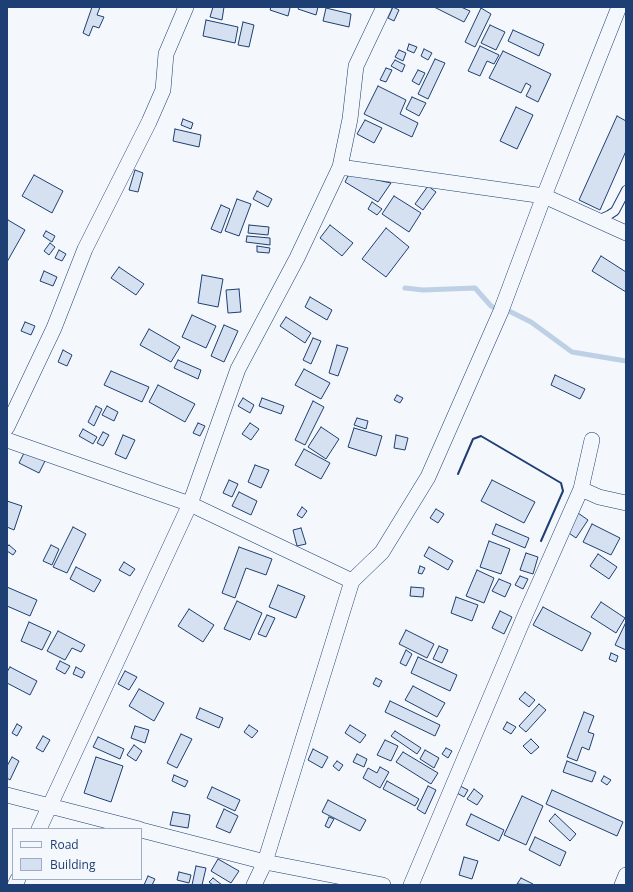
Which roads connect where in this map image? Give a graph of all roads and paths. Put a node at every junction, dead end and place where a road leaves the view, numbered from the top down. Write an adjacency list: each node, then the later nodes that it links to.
1 (186, 7): 9 (street)
2 (384, 7): 4 (street)
3 (619, 7): 6 (street)
4 (340, 167): 6 (street); 14 (street)
5 (626, 190): 7 (lane)
6 (544, 196): 7 (street); 15 (street)
7 (598, 220): 8 (street)
8 (626, 233)
9 (7, 427)
10 (7, 440): 14 (street)
11 (592, 440): 12 (street)
12 (581, 489): 13 (street); 25 (street)
13 (626, 503)
14 (190, 504): 15 (street); 17 (street)
15 (352, 581): 21 (street)
16 (7, 795): 17 (street)
17 (49, 805): 18 (street); 19 (street)
18 (39, 828)
19 (136, 828)
20 (142, 830): 21 (street)
21 (265, 862): 23 (street); 24 (street)
22 (626, 875): 26 (street)
23 (254, 885)
24 (383, 885)
25 (411, 885)
26 (622, 885)

